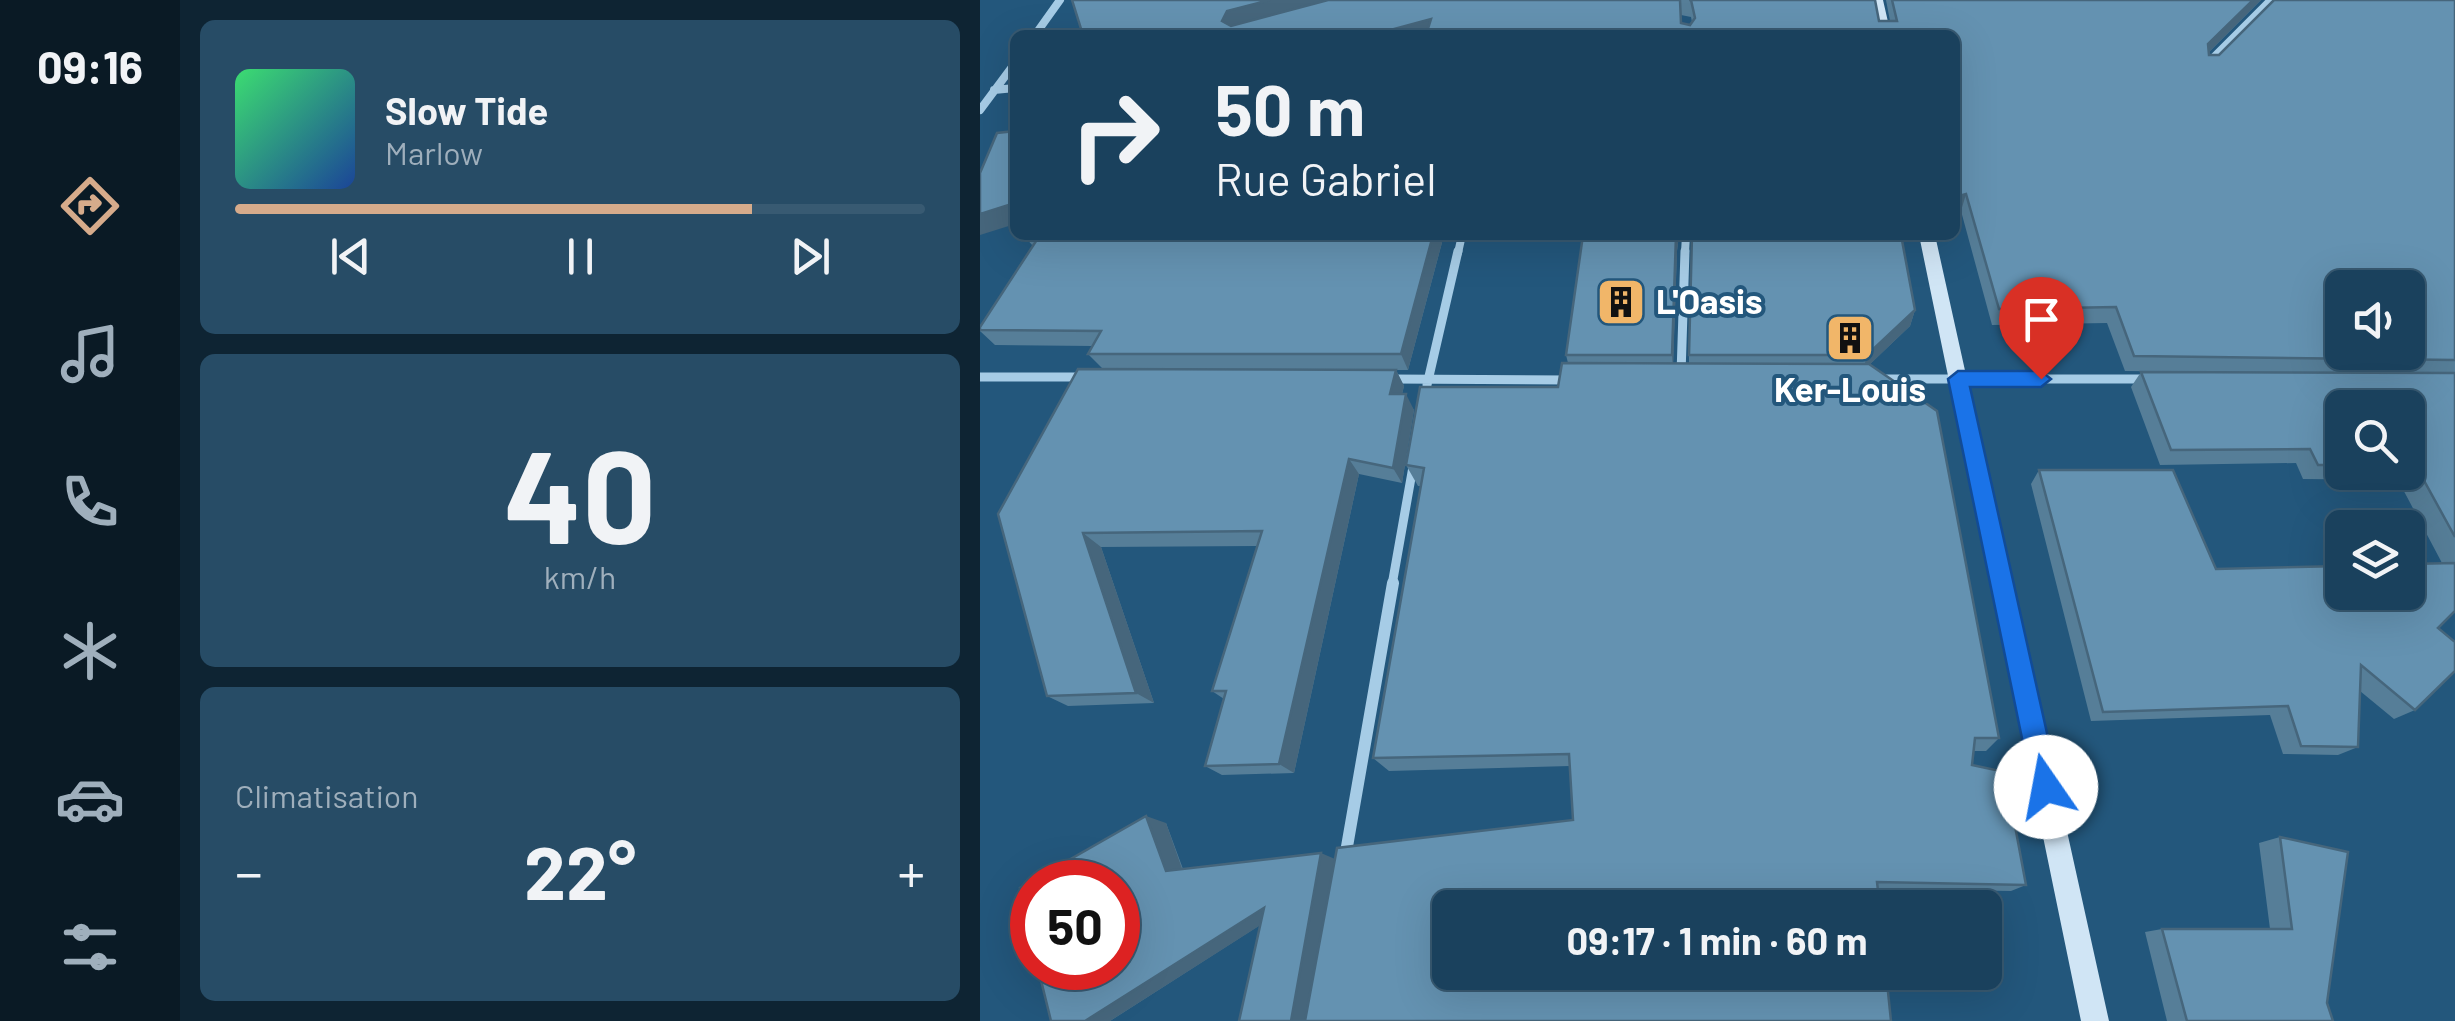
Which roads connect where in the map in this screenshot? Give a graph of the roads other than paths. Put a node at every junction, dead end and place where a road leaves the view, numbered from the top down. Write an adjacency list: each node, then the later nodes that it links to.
1 (1060, 0): 4 (street)
2 (1877, 0): 5 (main road)
3 (2271, 0): 6 (street)
4 (1039, 30)
5 (1884, 30)
6 (2205, 66)
7 (1010, 69): 9 (street)
8 (1010, 88): 9 (street)
9 (994, 90): 10 (street)
10 (980, 110)
11 (1461, 240): 17 (street)
12 (1686, 240): 23 (street)
13 (1928, 240): 19 (main road)
14 (980, 376): 15 (street)
15 (1097, 377)
16 (1369, 379): 17 (street)
17 (1428, 379): 21 (street); 25 (street)
18 (1874, 379): 19 (street)
19 (1958, 379): 20 (street); 28 (main road)
20 (2160, 379)
21 (1584, 380)
22 (1661, 381): 23 (street)
23 (1681, 381): 24 (street)
24 (1700, 381)
25 (1424, 398)
26 (1418, 438): 27 (street)
27 (1344, 866)
28 (2096, 1021)

